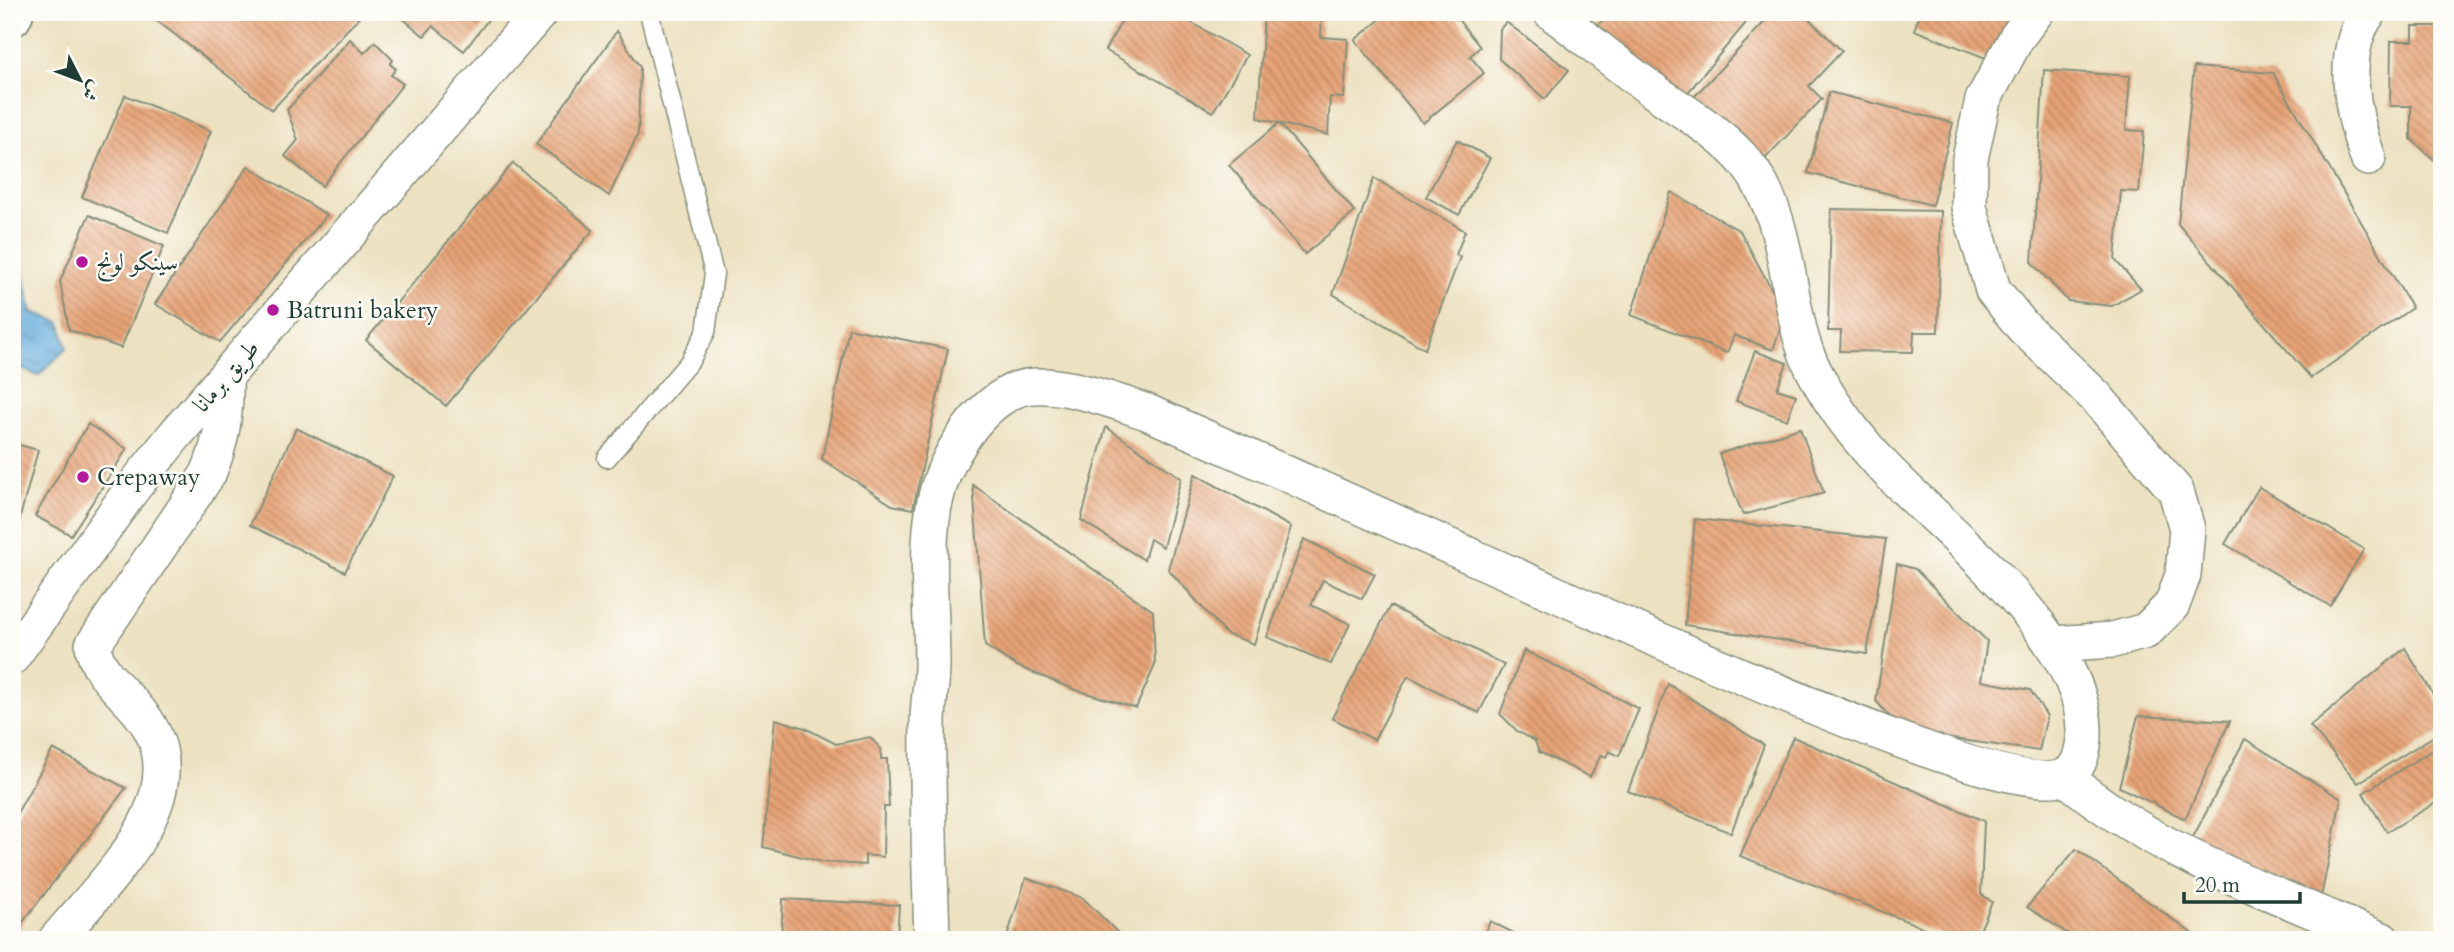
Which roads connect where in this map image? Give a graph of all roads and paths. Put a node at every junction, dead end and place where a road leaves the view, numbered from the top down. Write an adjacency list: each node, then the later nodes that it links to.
1 (540, 12): 7 (street, طريق برمانا)
2 (649, 12): 8 (lane)
3 (1551, 12): 9 (street)
4 (2036, 12): 9 (street)
5 (2370, 12): 6 (street)
6 (2368, 158)
7 (225, 377): 10 (street, طريق برمانا); 12 (street)
8 (607, 458)
9 (2053, 644): 11 (street)
10 (12, 657)
11 (2065, 776): 13 (street); 14 (street)
12 (56, 940)
13 (932, 940)
14 (2382, 940)

